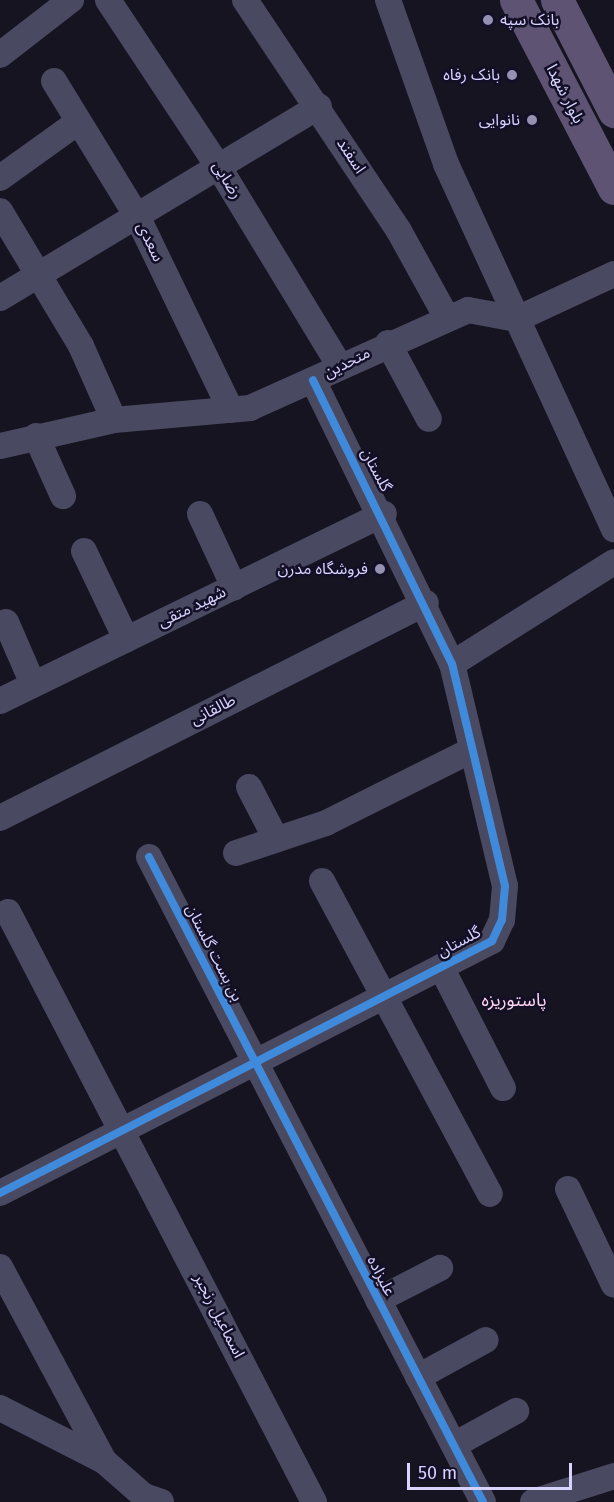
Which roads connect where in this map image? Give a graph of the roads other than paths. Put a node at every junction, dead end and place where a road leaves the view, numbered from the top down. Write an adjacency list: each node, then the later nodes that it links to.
1 (71, 0): 7 (street)
2 (108, 0): 12 (street, رضایی)
3 (245, 0): 9 (street, اسفند)
4 (388, 0): 21 (street)
5 (516, 0): 14 (main road, بلوار شهدا)
6 (557, 0): 10 (main road)
7 (0, 55)
8 (54, 81): 11 (street, سعدی)
9 (319, 106): 12 (street); 20 (street, اسفند)
10 (614, 111)
11 (78, 122): 13 (street); 16 (street, سعدی)
12 (220, 169): 16 (street); 23 (street, رضایی)
13 (0, 178)
14 (614, 188)
15 (0, 211): 18 (street)
16 (138, 218): 18 (street); 25 (street, سعدی)
17 (614, 274): 21 (street)
18 (41, 277): 19 (street); 27 (street)
19 (0, 298)
20 (447, 318): 21 (street, متحدین); 22 (street, متحدین)
21 (517, 319): 33 (street)
22 (388, 343): 23 (street, متحدین); 26 (street)
23 (339, 365): 24 (street, متحدین)
24 (313, 380): 25 (street, متحدین); 32 (street, گلستان)
25 (231, 410): 27 (street, متحدین)
26 (429, 419)
27 (114, 420): 28 (street, متحدین)
28 (36, 436): 29 (street, متحدین); 30 (street)
29 (0, 446)
30 (63, 496)
31 (200, 514): 36 (street)
32 (384, 514): 36 (street, شهید متقی); 37 (street, گلستان)
33 (614, 529)
34 (84, 551): 39 (street)
35 (614, 562): 40 (street)
36 (234, 586): 39 (street, شهید متقی)
37 (426, 603): 40 (street, گلستان); 45 (street, طالقانی)
38 (6, 622): 41 (street)
39 (126, 639): 41 (street, شهید متقی)
40 (452, 664): 43 (street, گلستان)
41 (33, 684): 42 (street, شهید متقی)
42 (0, 701)
43 (472, 750): 46 (street); 51 (street, گلستان)
44 (249, 787): 46 (street)
45 (0, 818)
46 (276, 839): 47 (street)
47 (236, 853)
48 (149, 857): 53 (street, بن بست گلستان)
49 (322, 881): 52 (street)
50 (8, 912): 55 (street, اسماعیل رنجبر)
51 (441, 967): 52 (street, گلستان); 54 (street)
52 (383, 996): 53 (street, گلستان); 58 (street)
53 (254, 1062): 55 (street, گلستان); 62 (street, علیزاده)
54 (503, 1088)
55 (123, 1130): 57 (street, گلستان); 71 (street, اسماعیل رنجبر)
56 (568, 1189): 61 (street)
57 (0, 1192)
58 (490, 1194)
59 (0, 1267): 68 (street)
60 (440, 1268): 62 (street)
61 (614, 1285)
62 (378, 1300): 64 (street, علیزاده)
63 (486, 1340): 64 (street)
64 (418, 1377): 67 (street, علیزاده)
65 (0, 1408): 68 (street)
66 (516, 1411): 67 (street)
67 (454, 1445): 72 (street, علیزاده)
68 (104, 1461): 70 (street)
69 (614, 1476): 73 (street)
70 (150, 1500)
71 (314, 1502)
72 (483, 1502)
73 (533, 1502)

